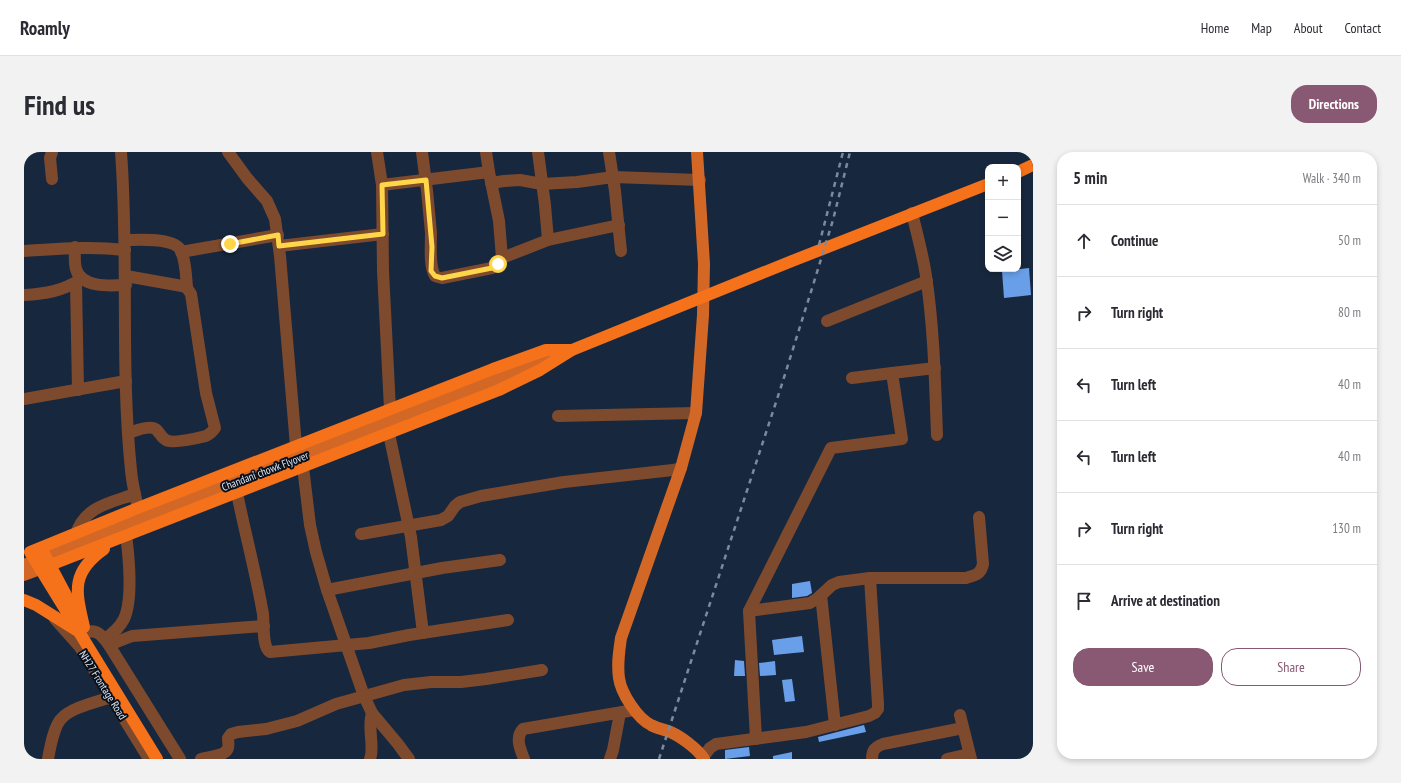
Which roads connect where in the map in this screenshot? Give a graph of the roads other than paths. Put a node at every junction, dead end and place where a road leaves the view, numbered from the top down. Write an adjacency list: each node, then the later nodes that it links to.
1 (52, 152): 14 (street)
2 (121, 152): 25 (street)
3 (228, 152): 23 (street)
4 (377, 152): 18 (street)
5 (422, 152): 15 (street)
6 (486, 152): 13 (street)
7 (538, 152): 17 (street)
8 (609, 152): 12 (street)
9 (697, 152): 16 (main road)
10 (1033, 165): 11 (highway)
11 (1021, 171)
12 (613, 177): 16 (street); 17 (street); 21 (street)
13 (490, 178): 15 (street); 17 (street); 30 (street)
14 (52, 179)
15 (426, 180): 18 (street); 30 (street)
16 (700, 180): 45 (main road)
17 (542, 184): 24 (street)
18 (382, 185): 22 (street)
19 (985, 185): 20 (highway)
20 (912, 213): 33 (street); 37 (highway)
21 (619, 225): 24 (street); 28 (street)
22 (383, 234): 23 (street); 44 (street)
23 (278, 240): 29 (street); 50 (street)
24 (548, 240): 30 (street)
25 (125, 245): 26 (street); 29 (street); 31 (street)
26 (75, 248): 27 (street); 32 (street)
27 (24, 251)
28 (621, 251)
29 (181, 252): 34 (street)
30 (502, 258)
31 (126, 280): 32 (street); 34 (street); 41 (street)
32 (79, 281): 35 (street); 42 (street)
33 (927, 281): 36 (street); 38 (street)
34 (187, 288): 47 (street)
35 (24, 295)
36 (827, 321)
37 (572, 350): 44 (highway); 48 (highway); 63 (main road, Chandani chowk Flyover)
38 (935, 368): 39 (street); 49 (street)
39 (892, 374): 40 (street); 71 (street)
40 (852, 378)
41 (126, 381): 42 (street); 47 (street)
42 (78, 390): 43 (street)
43 (24, 399)
44 (390, 409): 50 (highway)
45 (696, 413): 46 (street); 52 (main road)
46 (558, 416)
47 (128, 433): 54 (street)
48 (389, 434): 51 (highway); 57 (street)
49 (937, 435)
50 (296, 446): 55 (highway)
51 (304, 467): 53 (highway); 68 (street)
52 (681, 468): 57 (street); 82 (main road)
53 (237, 493): 60 (highway); 74 (street)
54 (135, 494): 55 (street); 58 (street)
55 (138, 508): 58 (highway)
56 (979, 517): 67 (street)
57 (409, 527): 59 (street); 65 (street)
58 (76, 534): 61 (highway)
59 (361, 534)
60 (123, 537): 64 (highway); 75 (highway); 77 (street)
61 (32, 551): 64 (highway)
62 (500, 560): 65 (street)
63 (24, 565)
64 (45, 567): 66 (main road); 75 (highway)
65 (415, 573): 68 (street); 76 (street)
66 (24, 575)
67 (870, 578): 69 (street); 86 (street)
68 (327, 590): 78 (street)
69 (821, 594): 71 (street); 86 (street)
70 (24, 600): 72 (highway)
71 (749, 611): 88 (street)
72 (51, 615): 75 (highway); 81 (street, NH27 Frontage Road)
73 (508, 620): 76 (street)
74 (264, 626): 77 (street); 78 (street)
75 (83, 630): 77 (street, NH27 Frontage Road); 93 (highway); 94 (highway)
76 (423, 633): 78 (street)
77 (107, 642): 95 (street)
78 (347, 644): 80 (street)
79 (542, 670): 80 (street)
80 (364, 696): 83 (street); 96 (street)
81 (111, 697): 91 (street); 92 (street, NH27 Frontage Road)
82 (634, 710): 84 (street); 90 (main road)
83 (372, 713): 97 (street); 98 (street)
84 (620, 713): 99 (street); 100 (street)
85 (960, 715): 87 (street)
86 (835, 725): 88 (street)
87 (963, 728): 89 (street); 101 (street)
88 (756, 739): 90 (street)
89 (970, 757): 102 (street)
90 (703, 758)
91 (48, 759)
92 (149, 759)
93 (157, 759)
94 (166, 759)
95 (180, 759)
96 (200, 759)
97 (370, 759)
98 (409, 759)
99 (524, 759)
100 (610, 759)
101 (872, 759)
102 (947, 759)

